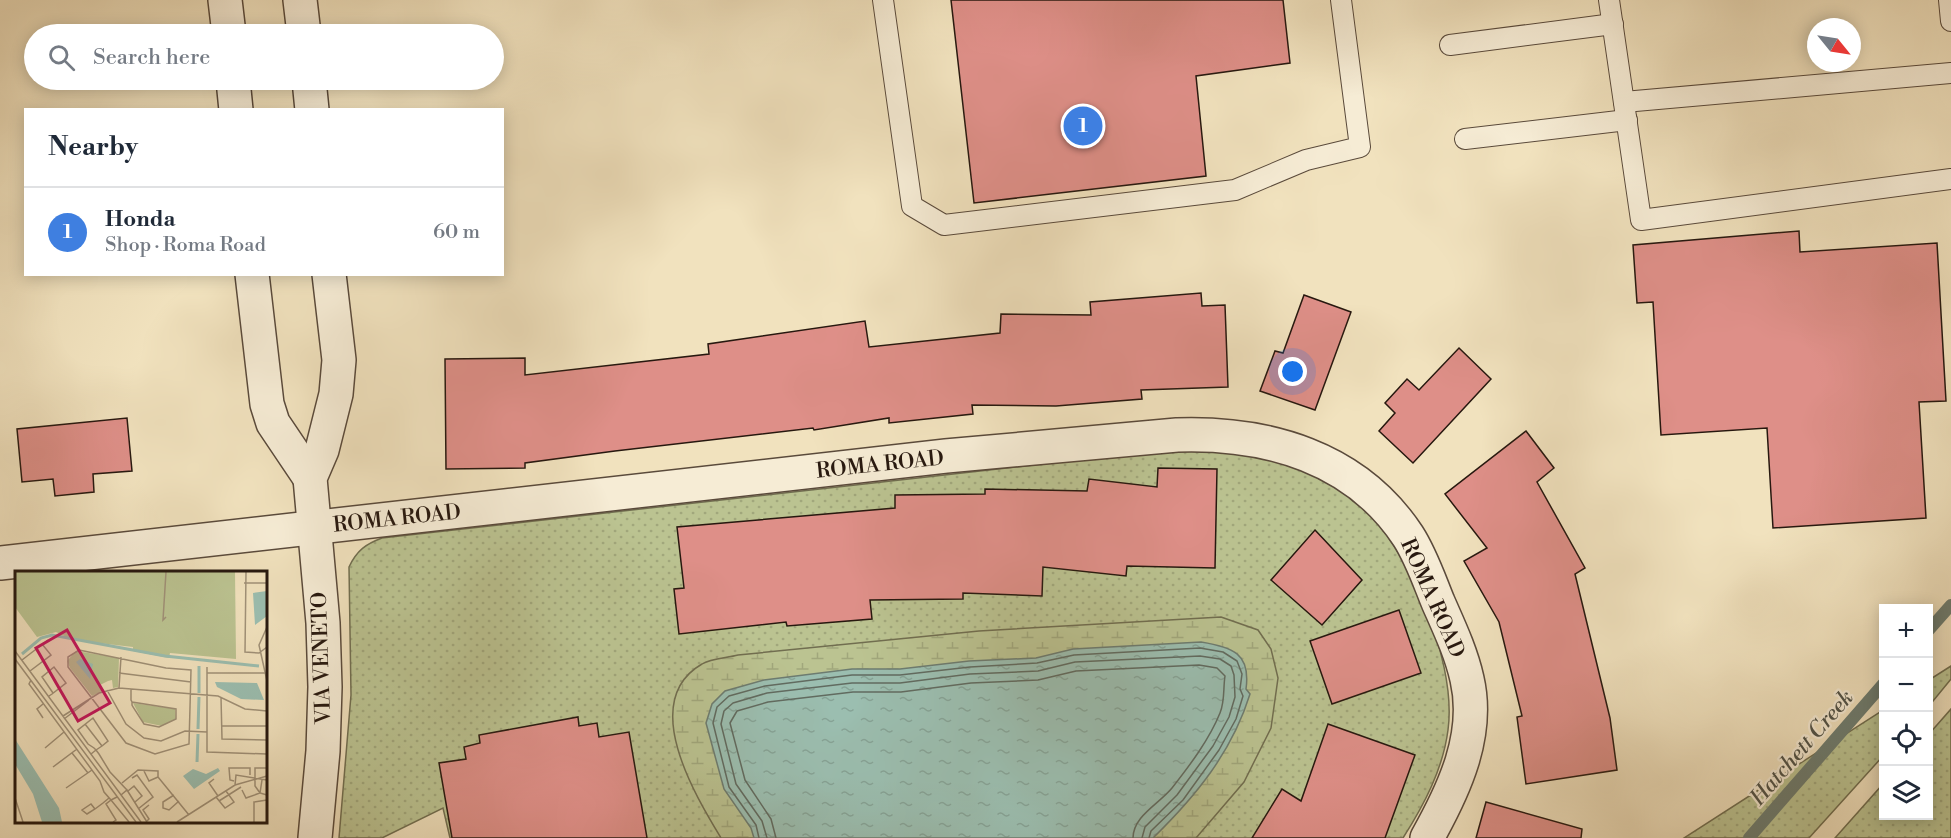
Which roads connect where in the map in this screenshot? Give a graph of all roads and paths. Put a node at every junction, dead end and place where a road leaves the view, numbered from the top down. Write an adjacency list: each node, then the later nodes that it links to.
1 (225, 0): 8 (street)
2 (300, 0): 9 (street)
3 (883, 0): 4 (lane)
4 (1341, 0)
5 (1609, 0): 10 (lane)
6 (1949, 0): 7 (lane)
7 (1951, 21)
8 (228, 24)
9 (303, 24)
10 (1612, 24): 11 (lane); 17 (lane)
11 (1450, 45)
12 (1951, 73): 17 (lane)
13 (234, 90): 15 (street)
14 (310, 90): 16 (street)
15 (236, 108)
16 (312, 108)
17 (1625, 111): 18 (lane); 19 (lane)
18 (1465, 139)
19 (1951, 179)
20 (252, 276): 22 (street, VIA VENETO)
21 (330, 276): 22 (street, VIA VENETO)
22 (310, 478): 23 (street, VIA VENETO)
23 (314, 527): 24 (street, ROMA ROAD); 25 (street, VIA VENETO); 26 (street, ROMA ROAD)
24 (0, 563)
25 (315, 838)
26 (1427, 838)

